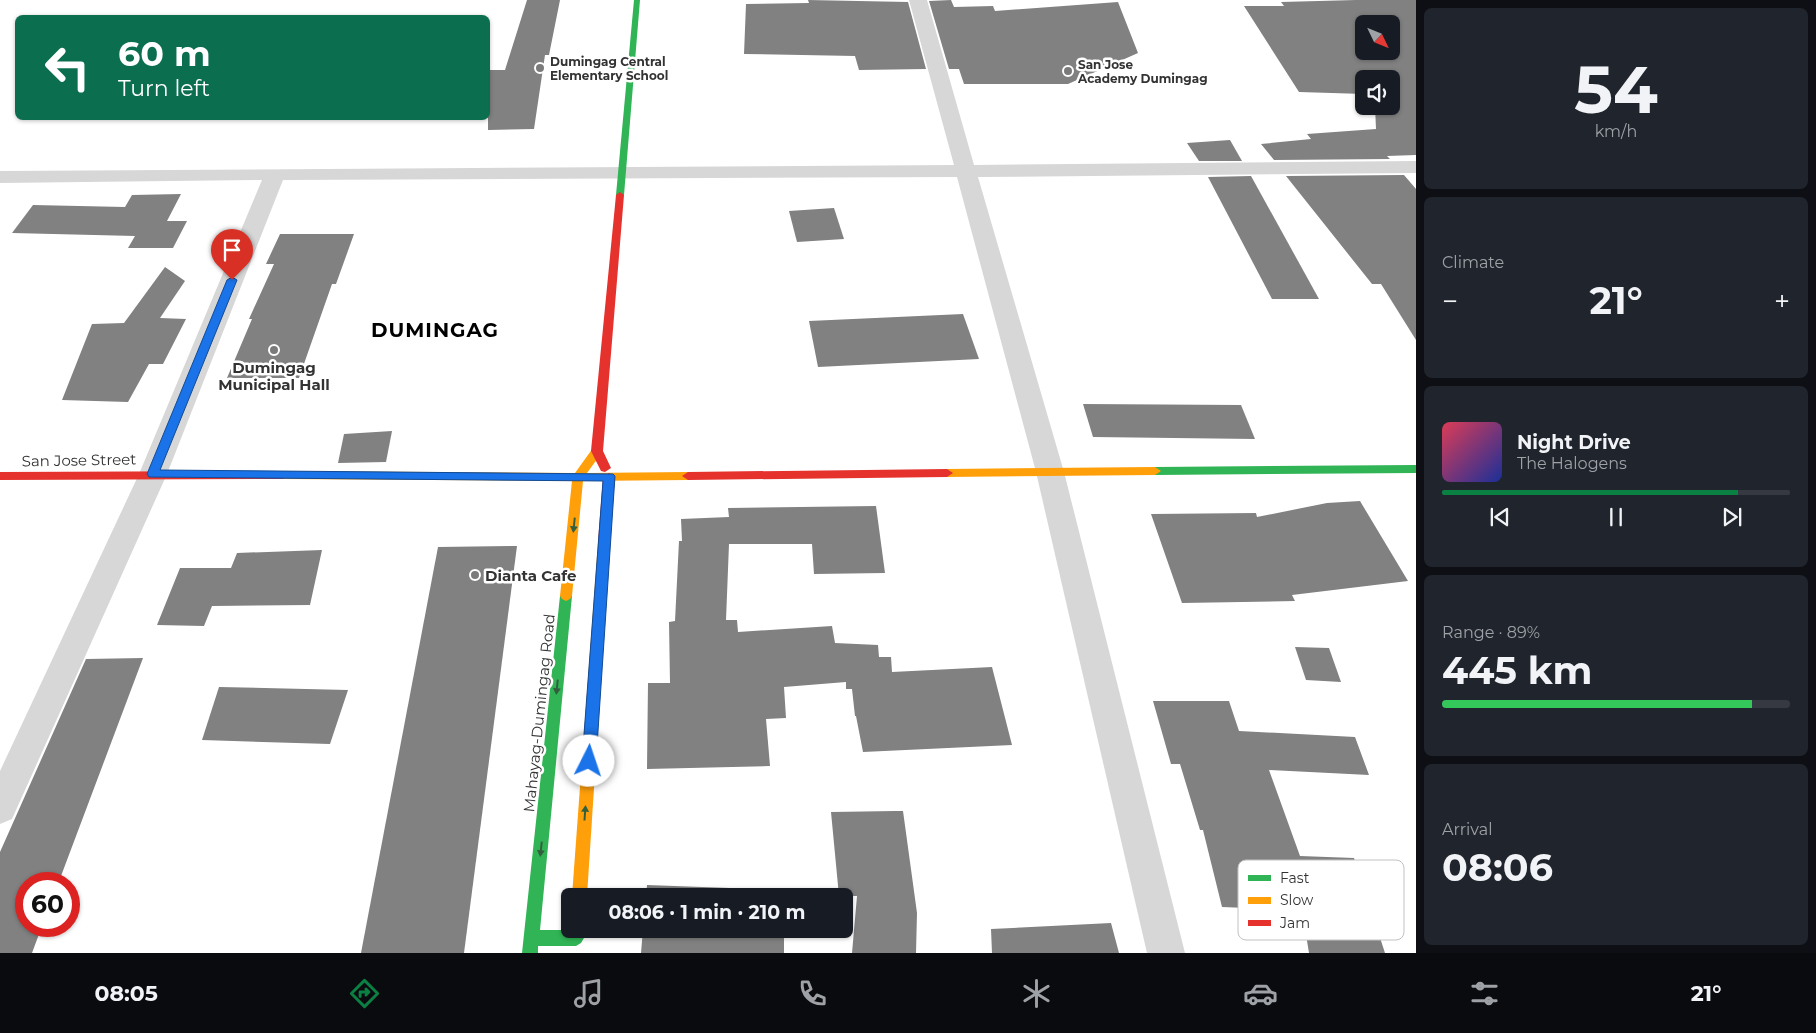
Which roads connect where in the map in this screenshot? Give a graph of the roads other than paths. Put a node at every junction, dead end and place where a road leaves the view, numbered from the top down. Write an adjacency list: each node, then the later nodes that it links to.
1 (637, 0): 6 (main road)
2 (918, 0): 4 (street)
3 (1416, 167): 4 (street)
4 (965, 170): 6 (street); 10 (street)
5 (275, 174): 6 (street); 7 (street); 11 (street)
6 (621, 174): 8 (main road)
7 (0, 177)
8 (598, 451): 13 (main road); 14 (main road)
9 (1416, 469): 10 (main road, San Jose Street)
10 (1050, 472): 13 (main road, San Jose Street); 22 (street)
11 (153, 474): 12 (main road, San Jose Street); 14 (main road, San Jose Street); 15 (street)
12 (0, 476)
13 (609, 476): 14 (main road, San Jose Street); 16 (main road, one-way to 13)
14 (578, 477): 18 (main road, Mahayag-Dumingag Road, one-way to 18)
15 (0, 808)
16 (579, 888)
17 (561, 935): 18 (main road)
18 (532, 938): 20 (main road, Mahayag-Dumingag Road)
19 (576, 938): 21 (main road)
20 (530, 953)
21 (575, 953)
22 (1166, 953)

